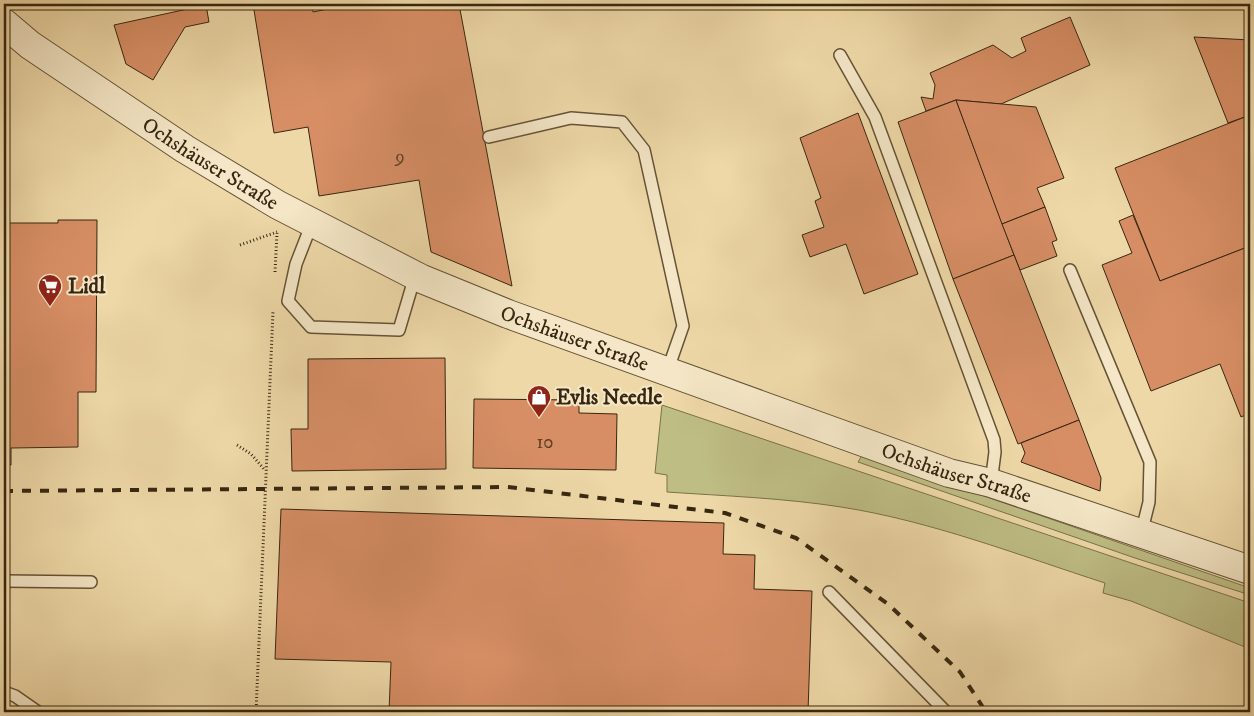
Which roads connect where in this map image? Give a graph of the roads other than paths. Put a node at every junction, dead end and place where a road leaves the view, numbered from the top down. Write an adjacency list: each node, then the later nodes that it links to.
1 (9, 31): 4 (street, Ochshäuser Straße)
2 (840, 55): 8 (lane)
3 (489, 136): 7 (lane)
4 (312, 223): 6 (street, Ochshäuser Straße); 6 (lane)
5 (1070, 270): 9 (lane)
6 (416, 276): 7 (street, Ochshäuser Straße)
7 (667, 372): 8 (street, Ochshäuser Straße)
8 (992, 483): 9 (street, Ochshäuser Straße)
9 (1141, 535): 10 (street, Ochshäuser Straße)
10 (1250, 570)
11 (4, 581): 12 (lane)
12 (91, 582)
13 (829, 592): 16 (lane)
14 (4, 692): 15 (lane)
15 (38, 712)
16 (946, 712)

